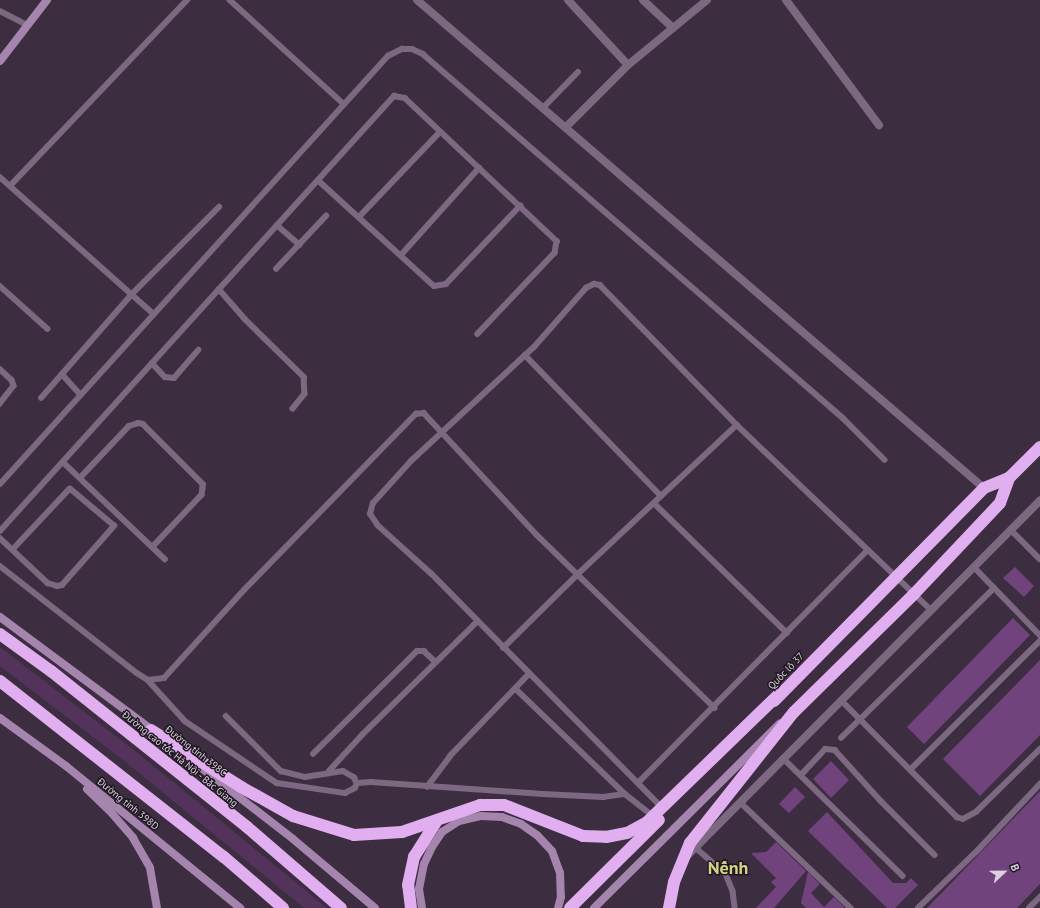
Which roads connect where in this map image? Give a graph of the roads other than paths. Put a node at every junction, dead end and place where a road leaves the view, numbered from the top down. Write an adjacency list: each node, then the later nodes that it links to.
1 (47, 0): 10 (main road)
2 (187, 0): 23 (lane)
3 (230, 0): 15 (lane)
4 (416, 0): 16 (street)
5 (568, 0): 13 (street)
6 (643, 0): 11 (street)
7 (706, 0): 11 (street)
8 (786, 0): 17 (street)
9 (0, 12): 10 (lane)
10 (26, 24): 12 (main road)
11 (673, 28): 13 (street)
12 (0, 61)
13 (628, 65): 18 (street)
14 (578, 72): 16 (lane)
15 (344, 104): 35 (lane); 50 (lane)
16 (543, 108): 18 (street)
17 (879, 125)
18 (566, 127): 55 (street)
19 (440, 132): 20 (lane); 22 (lane); 27 (lane)
20 (479, 168): 24 (lane); 30 (lane)
21 (0, 177): 23 (lane)
22 (318, 180): 27 (lane); 28 (lane)
23 (10, 186): 34 (lane)
24 (520, 206): 30 (lane); 37 (lane)
25 (219, 207): 34 (lane)
26 (326, 216): 29 (lane)
27 (359, 217): 30 (lane)
28 (277, 225): 29 (lane); 33 (lane)
29 (300, 245): 31 (lane)
30 (401, 255)
31 (276, 269)
32 (0, 286): 36 (lane)
33 (219, 289): 40 (lane); 46 (lane)
34 (132, 294): 35 (lane); 42 (lane)
35 (154, 314): 43 (lane)
36 (48, 329)
37 (478, 334)
38 (198, 350): 40 (lane)
39 (525, 355): 47 (lane); 48 (lane); 56 (lane)
40 (152, 363): 51 (lane)
41 (0, 369): 45 (lane)
42 (62, 374): 43 (lane); 44 (lane)
43 (81, 395): 54 (lane)
44 (41, 398)
45 (0, 404)
46 (293, 409)
47 (738, 425): 56 (lane); 65 (lane)
48 (442, 433): 70 (lane); 76 (lane); 84 (lane)
49 (1040, 446): 53 (highway, Quốc lộ 37)
50 (885, 460)
51 (63, 462): 52 (lane); 61 (lane)
52 (80, 478): 63 (lane); 63 (lane)
53 (1009, 478): 55 (highway, Quốc lộ 37); 59 (highway, Quốc lộ 37)
54 (0, 484)
55 (984, 488): 59 (highway); 71 (highway, Quốc lộ 37)
56 (661, 496): 58 (lane)
57 (1040, 500): 60 (street)
58 (654, 503): 70 (lane); 77 (lane)
59 (1000, 503): 73 (highway, Quốc lộ 37)
60 (1011, 530): 67 (lane); 69 (street)
61 (0, 531)
62 (0, 538): 64 (lane)
63 (153, 547): 66 (lane)
64 (13, 550): 64 (lane)
65 (868, 550): 71 (lane); 77 (lane)
66 (165, 559)
67 (1040, 559)
68 (0, 566): 84 (lane)
69 (974, 567): 72 (lane); 74 (street)
70 (578, 575): 81 (lane); 89 (lane)
71 (897, 579): 73 (lane); 87 (highway, Quốc lộ 37)
72 (994, 588): 79 (lane); 93 (lane)
73 (914, 594): 74 (lane); 90 (highway, Quốc lộ 37)
74 (931, 610): 88 (street)
75 (0, 617): 94 (main road, Đường tỉnh 398C)
76 (477, 622): 81 (lane); 82 (lane)
77 (787, 633): 89 (lane)
78 (0, 634): 119 (highway, Đường cao tốc Hà Nội - Bắc Giang)
79 (1040, 635)
80 (1040, 641): 100 (lane)
81 (503, 648): 83 (lane)
82 (436, 662): 98 (lane); 101 (lane)
83 (529, 674): 86 (lane); 104 (lane)
84 (148, 680): 103 (lane)
85 (0, 681): 118 (highway)
86 (516, 689): 106 (lane); 107 (lane)
87 (778, 695): 109 (highway); 124 (highway, Quốc lộ 37)
88 (841, 700): 93 (lane); 99 (street)
89 (714, 708): 104 (lane)
90 (794, 712): 113 (highway, Quốc lộ 37); 125 (main road)
91 (226, 716): 101 (lane)
92 (0, 718): 96 (main road, Đường tỉnh 398D)
93 (861, 720): 95 (lane); 100 (lane)
94 (151, 730): 110 (highway); 120 (main road, Đường tỉnh 398C)
95 (841, 738)
96 (37, 745): 116 (main road); 117 (main road, Đường tỉnh 398D)
97 (1040, 749): 100 (lane)
98 (313, 754)
99 (783, 758): 102 (lane); 108 (street)
100 (911, 770)
101 (329, 771): 103 (lane)
102 (801, 775): 112 (lane); 114 (lane)
103 (356, 783): 106 (lane)
104 (638, 783): 109 (lane)
105 (1040, 784): 129 (lane)
106 (427, 787): 107 (lane)
107 (625, 794): 109 (lane)
108 (740, 802): 111 (street); 128 (lane)
109 (658, 812): 110 (highway)
110 (436, 822): 121 (highway)
111 (695, 847): 113 (street); 127 (lane)
112 (936, 855)
113 (682, 862): 126 (highway, Quốc lộ 37)
114 (903, 876)
115 (1040, 898): 130 (lane)
116 (156, 908)
117 (240, 908)
118 (283, 908)
119 (341, 908)
120 (375, 908)
121 (411, 908)
122 (422, 908): 123 (main road)
123 (558, 908)
124 (570, 908)
125 (594, 908)
126 (669, 908)
127 (735, 908)
128 (851, 908)
129 (918, 908)
130 (1030, 908)

